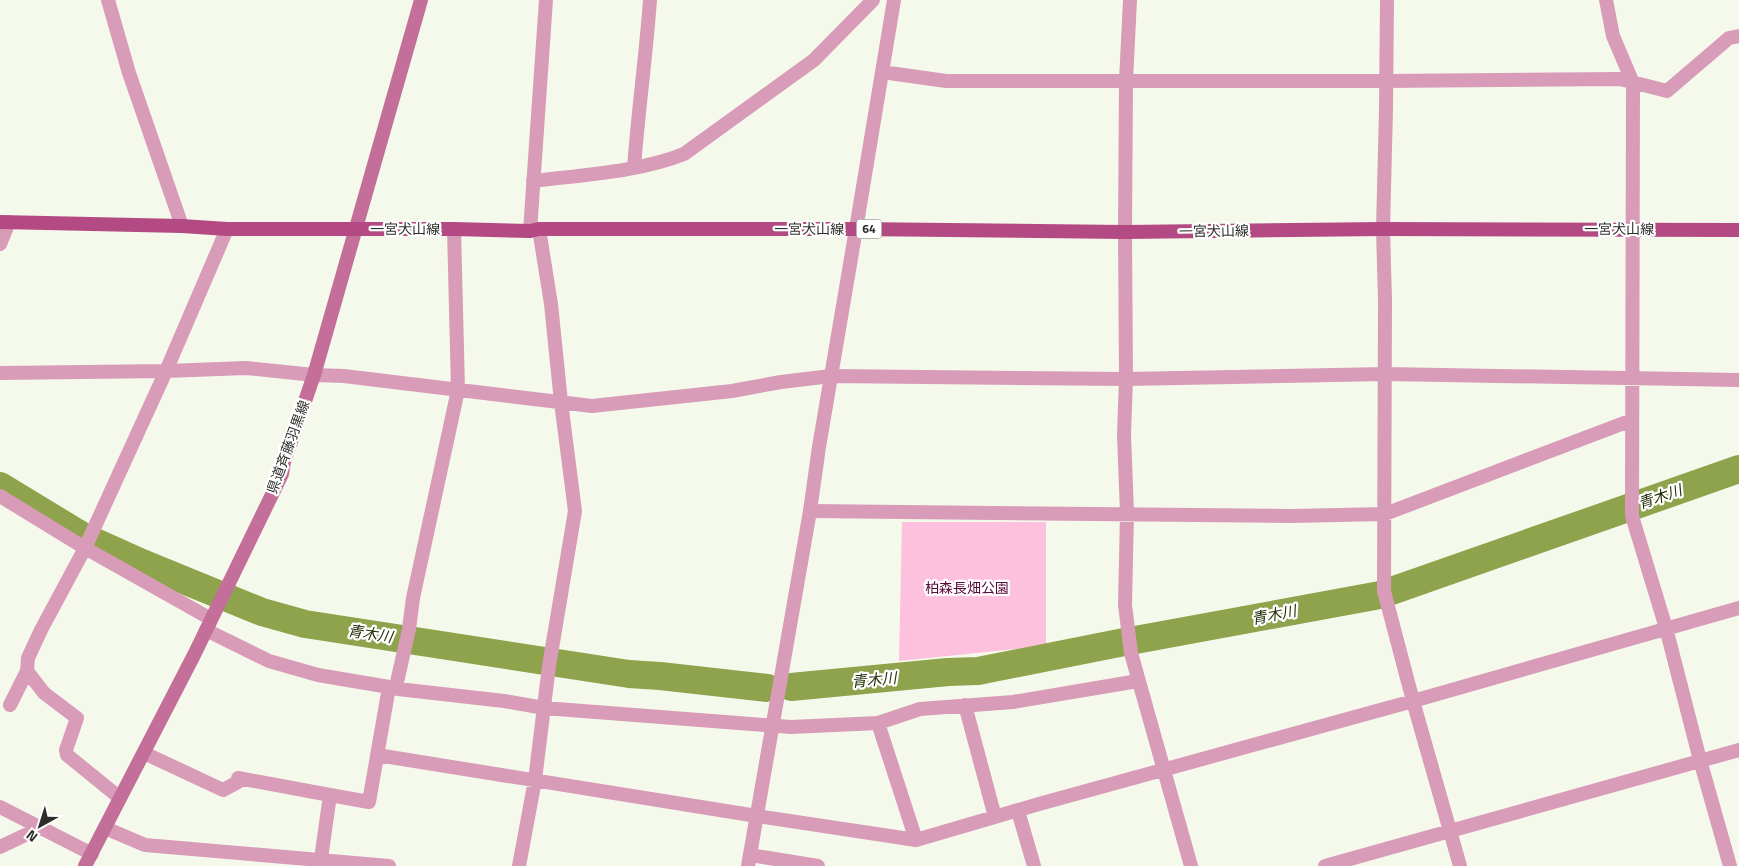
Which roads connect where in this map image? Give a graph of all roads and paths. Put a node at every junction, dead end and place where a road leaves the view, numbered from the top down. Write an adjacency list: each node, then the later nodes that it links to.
1 (108, 0): 18 (street)
2 (421, 0): 19 (main road, 県道斉藤羽黒線)
3 (546, 0): 16 (street)
4 (650, 0): 15 (street)
5 (873, 0): 15 (street)
6 (894, 0): 11 (street)
7 (1130, 0): 12 (street)
8 (1387, 0): 13 (street)
9 (1606, 0): 14 (street)
10 (1739, 36): 14 (street)
11 (882, 72): 12 (street); 22 (street)
12 (1126, 81): 13 (street); 27 (street)
13 (1386, 81): 14 (street); 23 (street)
14 (1633, 83): 24 (street)
15 (634, 168): 16 (street)
16 (533, 181): 25 (street)
17 (5, 222): 18 (main road, 一宮犬山線 / 64); 28 (street)
18 (182, 226): 20 (main road, 一宮犬山線 / 64)
19 (357, 228): 20 (main road, 一宮犬山線 / 64); 21 (main road, 一宮犬山線 / 64); 32 (main road, 県道斉藤羽黒線)
20 (227, 229): 29 (street)
21 (454, 229): 25 (main road, 一宮犬山線 / 64); 37 (street)
22 (856, 229): 25 (main road, 一宮犬山線 / 64); 27 (main road, 一宮犬山線 / 64); 33 (street)
23 (1383, 229): 24 (main road, 一宮犬山線 / 64); 27 (main road, 一宮犬山線 / 64); 31 (street)
24 (1633, 229): 26 (main road, 一宮犬山線 / 64); 35 (street)
25 (534, 230): 38 (street)
26 (1739, 230)
27 (1125, 232): 34 (street)
28 (0, 244)
29 (166, 371): 30 (street); 32 (street); 44 (street)
30 (0, 373)
31 (1384, 374): 34 (street); 35 (street); 43 (street)
32 (314, 375): 37 (street); 46 (main road, 県道斉藤羽黒線)
33 (831, 376): 34 (street); 38 (street); 41 (street)
34 (1126, 379): 42 (street)
35 (1632, 379): 36 (street); 39 (street)
36 (1739, 380)
37 (458, 390): 38 (street); 50 (street)
38 (561, 402): 54 (street)
39 (1632, 420): 43 (street); 47 (street)
40 (0, 496): 44 (street)
41 (810, 511): 42 (street); 56 (street)
42 (1126, 513): 43 (street); 49 (street)
43 (1384, 514): 51 (street)
44 (85, 548): 46 (street); 48 (street)
45 (1739, 608): 47 (street)
46 (208, 625): 50 (street); 58 (main road, 県道斉藤羽黒線)
47 (1666, 628): 51 (street); 60 (street)
48 (27, 671): 52 (street); 64 (street)
49 (1138, 680): 53 (street); 61 (street)
50 (393, 688): 54 (street); 59 (street)
51 (1413, 701): 61 (street); 71 (street)
52 (10, 705)
53 (965, 705): 55 (street); 68 (street)
54 (544, 708): 56 (street); 62 (street)
55 (878, 723): 56 (street); 72 (street)
56 (772, 726): 67 (street)
57 (1739, 750): 60 (street)
58 (144, 753): 63 (street); 64 (main road, 県道斉藤羽黒線)
59 (377, 755): 62 (street); 63 (street)
60 (1700, 760): 71 (street); 85 (street)
61 (1162, 770): 66 (street); 82 (street)
62 (535, 780): 67 (street); 79 (street)
63 (330, 795): 76 (street)
64 (120, 798): 70 (main road, 県道斉藤羽黒線)
65 (0, 808): 69 (street)
66 (1018, 811): 68 (street); 81 (street)
67 (757, 816): 72 (street); 75 (street)
68 (995, 818): 72 (street)
69 (40, 828): 73 (street); 74 (street)
70 (105, 828): 74 (main road, 県道斉藤羽黒線); 76 (street)
71 (1450, 831): 83 (street); 84 (street)
72 (916, 840)
73 (0, 847)
74 (92, 854): 77 (main road, 県道斉藤羽黒線)
75 (749, 861): 80 (street)
76 (320, 863): 78 (street)
77 (85, 866)
78 (389, 866)
79 (519, 866)
80 (818, 866)
81 (1034, 866)
82 (1191, 866)
83 (1325, 866)
84 (1460, 866)
85 (1730, 866)

